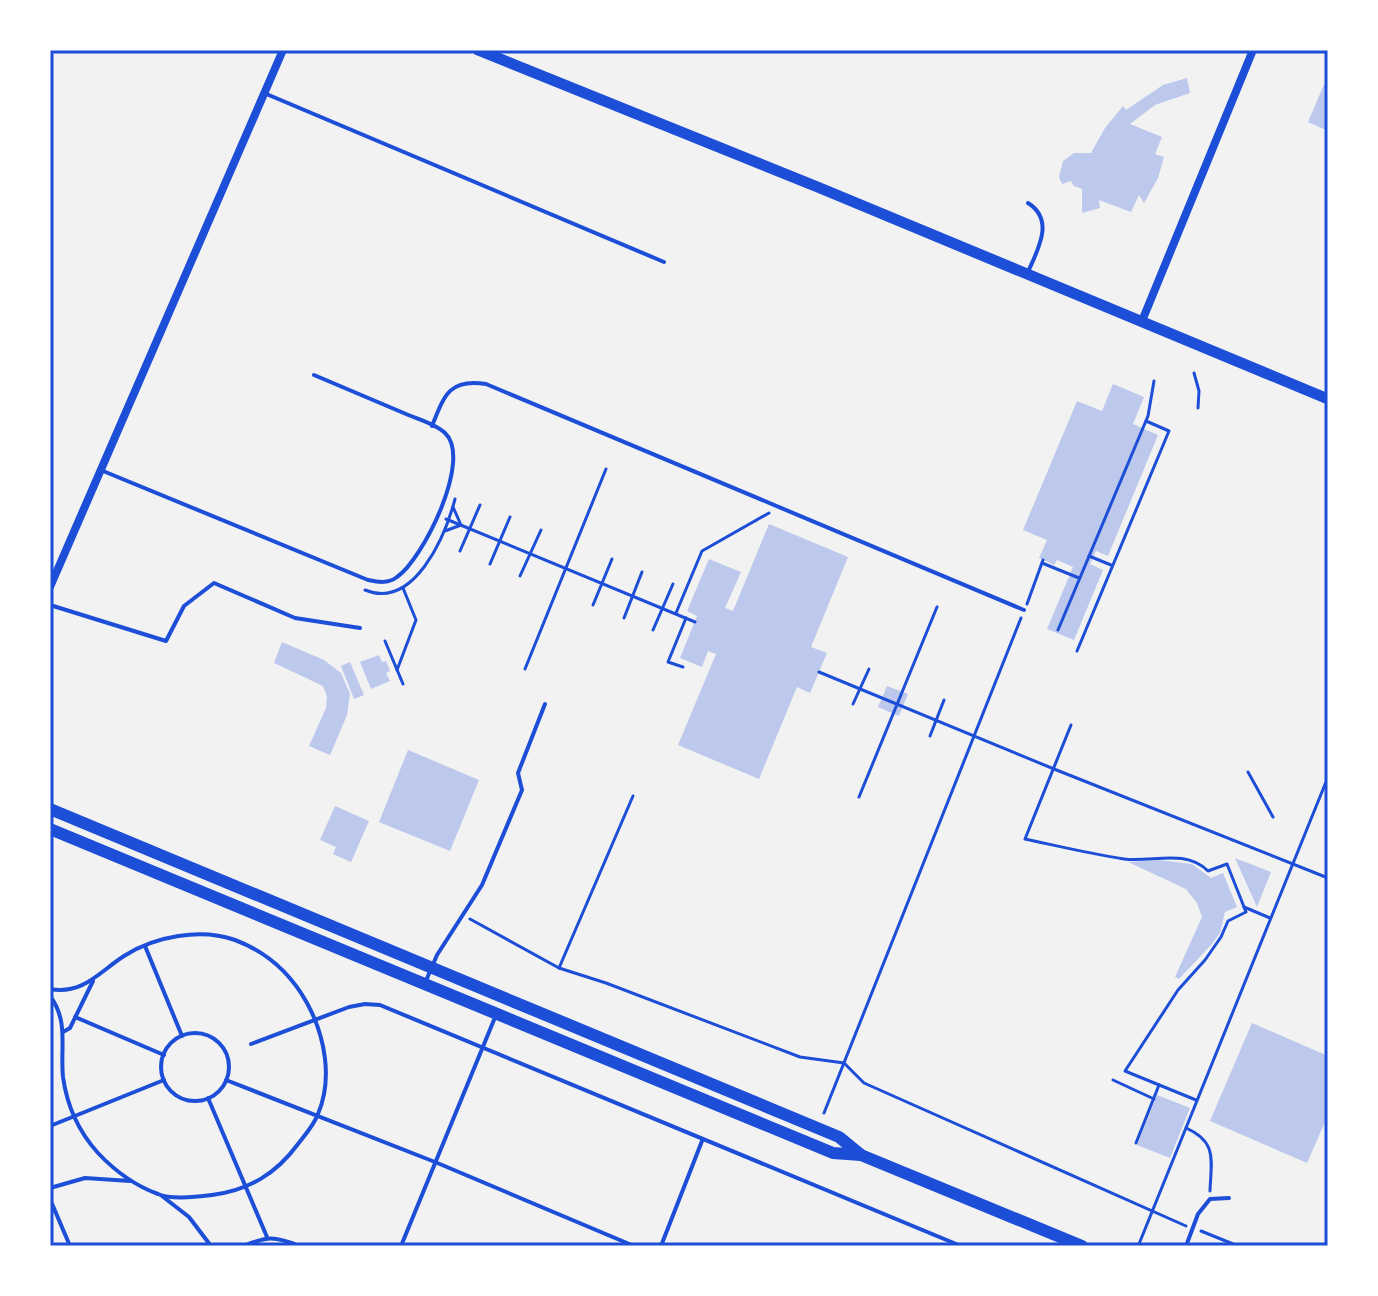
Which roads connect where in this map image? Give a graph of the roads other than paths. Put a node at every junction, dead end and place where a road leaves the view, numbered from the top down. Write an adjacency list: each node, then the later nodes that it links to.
1 (283, 50): 4 (street)
2 (478, 50): 7 (street)
3 (1253, 50): 8 (street)
4 (264, 93): 6 (lane); 12 (street)
5 (1028, 203): 7 (lane)
6 (664, 262)
7 (1028, 274): 8 (street)
8 (1142, 321): 10 (street)
9 (314, 375): 11 (lane)
10 (1328, 399)
11 (432, 426): 12 (lane); 15 (lane)
12 (100, 470): 13 (street)
13 (50, 587)
14 (50, 605): 16 (lane)
15 (1024, 610)
16 (360, 628)
17 (545, 704): 21 (lane)
18 (50, 809): 21 (main road)
19 (50, 829): 23 (main road)
20 (145, 945): 22 (lane); 28 (lane); 30 (lane)
21 (431, 968): 23 (lane); 41 (main road)
22 (93, 981): 24 (lane); 27 (lane)
23 (424, 985): 26 (main road)
24 (50, 989)
25 (50, 996): 29 (lane)
26 (497, 1014): 32 (lane); 41 (main road)
27 (75, 1017): 29 (lane); 33 (lane)
28 (315, 1018): 31 (lane); 32 (lane); 37 (lane)
29 (63, 1032): 38 (lane)
30 (182, 1036): 33 (lane); 35 (lane)
31 (251, 1044)
32 (482, 1049): 40 (lane); 42 (lane)
33 (164, 1055): 34 (lane)
34 (164, 1080): 36 (lane); 38 (lane)
35 (226, 1080): 36 (lane); 37 (lane)
36 (208, 1098): 44 (lane)
37 (318, 1116): 42 (lane); 44 (lane)
38 (74, 1117): 39 (lane); 43 (lane)
39 (50, 1126)
40 (702, 1141): 56 (lane); 57 (lane)
41 (861, 1155): 58 (main road)
42 (435, 1162): 54 (lane); 55 (lane)
43 (134, 1181): 45 (lane); 46 (lane)
44 (246, 1187): 46 (lane); 49 (lane)
45 (50, 1188)
46 (162, 1196): 51 (lane)
47 (1229, 1198): 59 (lane)
48 (50, 1199): 50 (lane)
49 (267, 1237): 52 (lane); 53 (lane)
50 (70, 1246)
51 (211, 1246)
52 (243, 1246)
53 (300, 1246)
54 (401, 1246)
55 (634, 1246)
56 (661, 1246)
57 (961, 1246)
58 (1082, 1246)
59 (1186, 1246)

